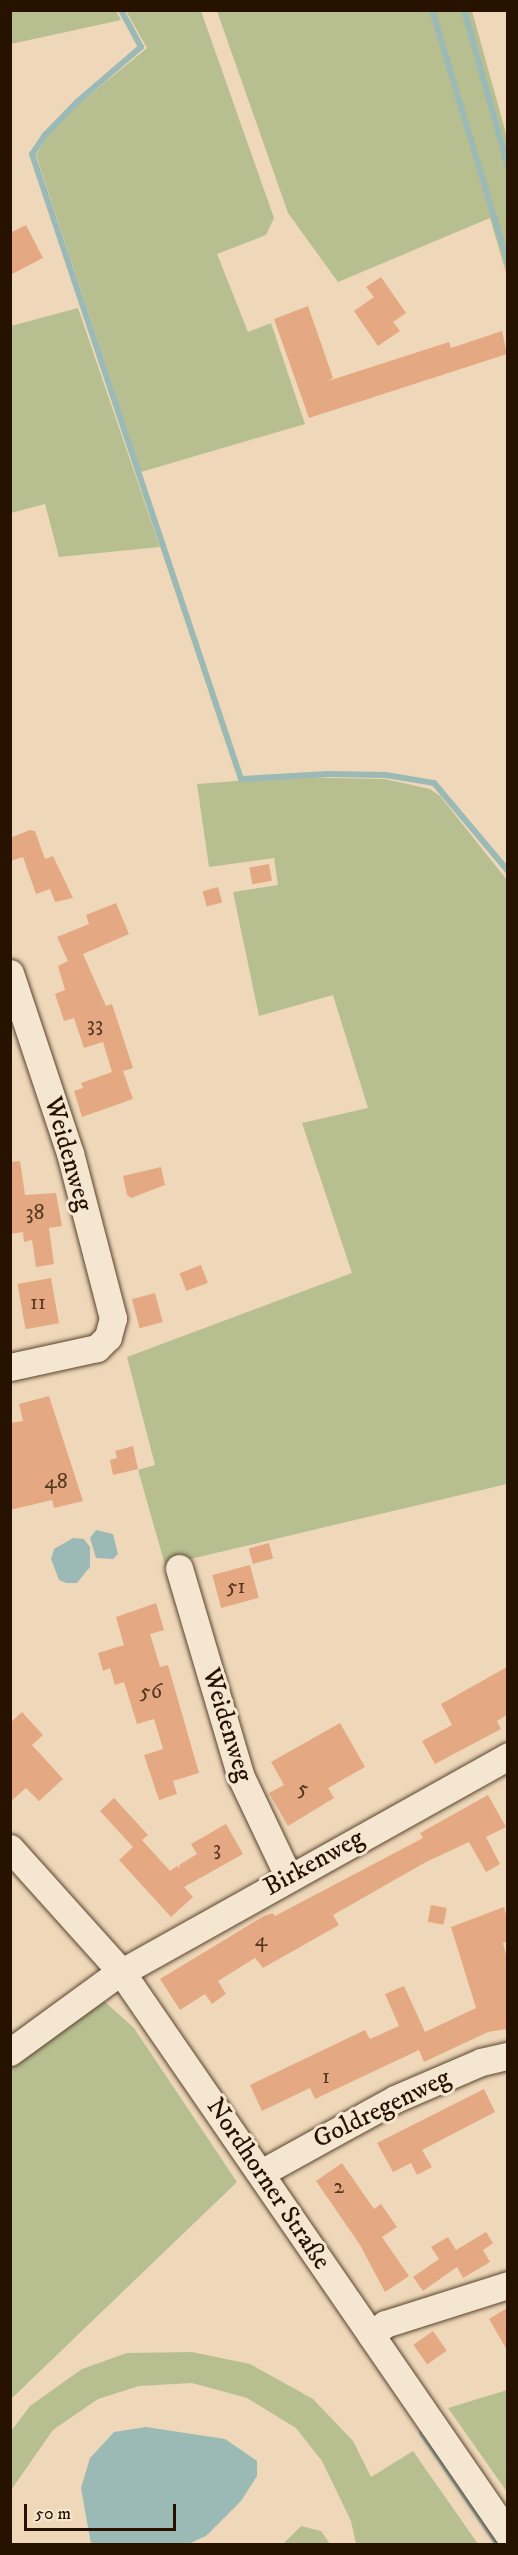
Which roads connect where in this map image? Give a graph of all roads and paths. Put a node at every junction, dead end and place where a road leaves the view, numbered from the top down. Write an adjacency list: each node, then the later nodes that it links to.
1 (10, 973): 2 (street, Weidenweg)
2 (10, 1367)
3 (179, 1568): 6 (street, Weidenweg)
4 (507, 1756): 6 (street, Birkenweg)
5 (10, 1848): 7 (street, Nordhorner Straße)
6 (288, 1876): 7 (street, Birkenweg)
7 (122, 1973): 8 (street, Birkenweg); 10 (street, Nordhorner Straße)
8 (10, 2052)
9 (507, 2056): 10 (street, Goldregenweg)
10 (261, 2173): 12 (street, Nordhorner Straße)
11 (507, 2285): 12 (street)
12 (371, 2335): 13 (street, Nordhorner Straße)
13 (507, 2534)

